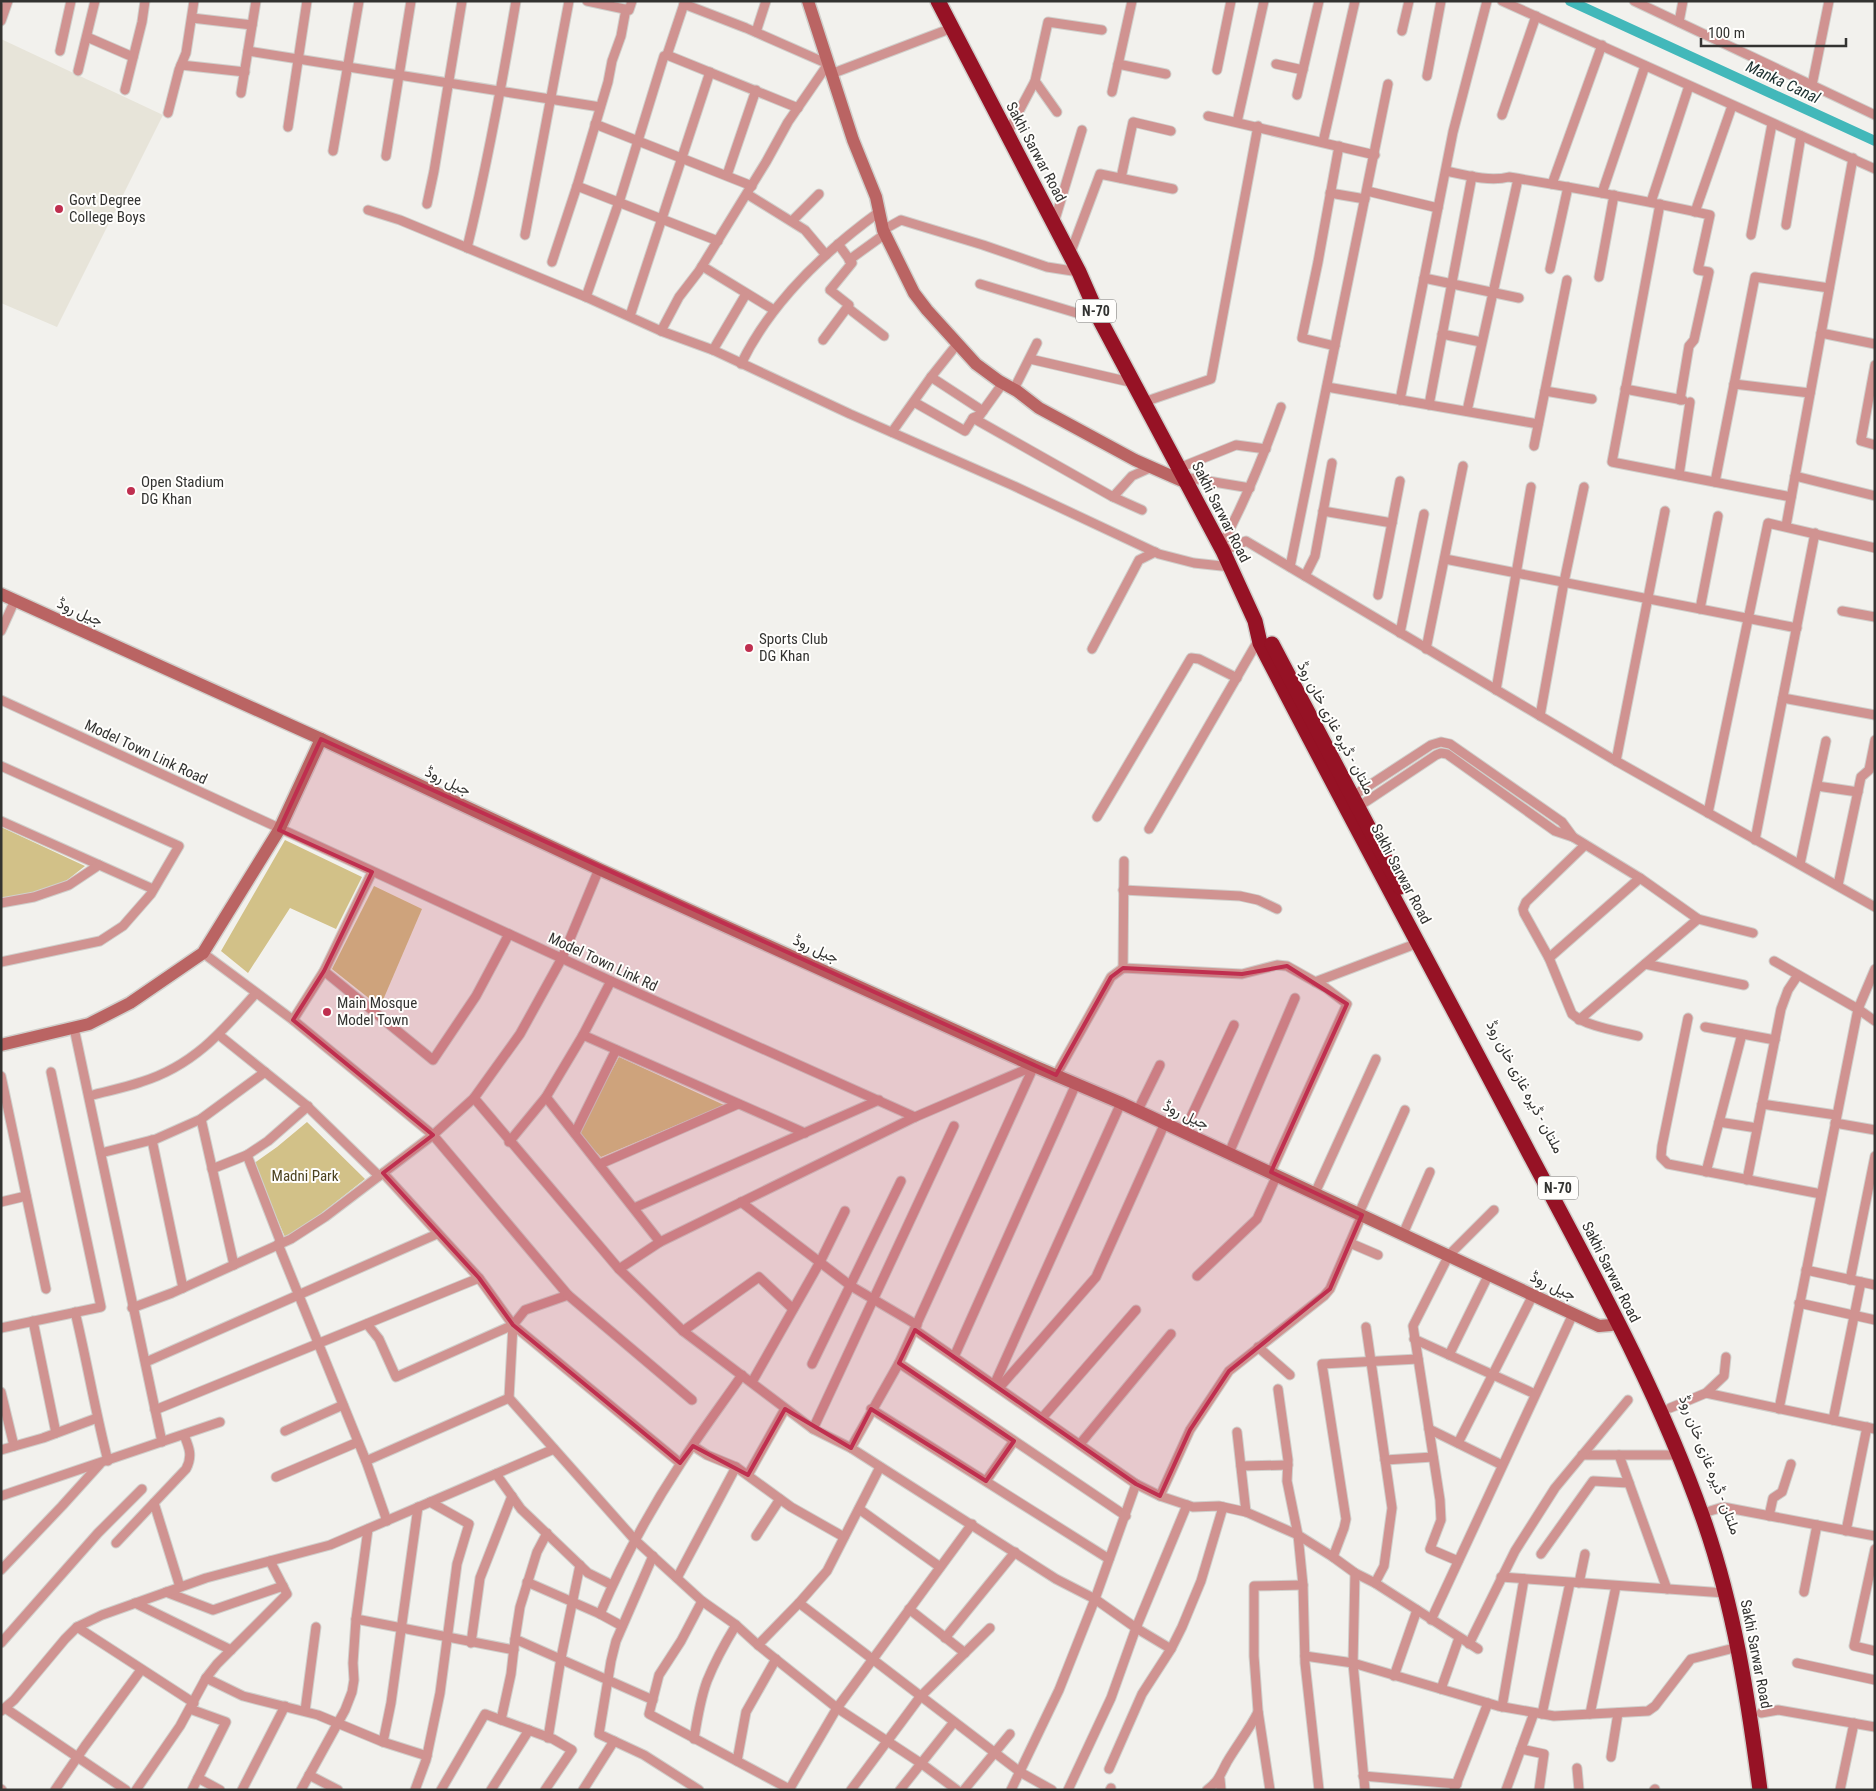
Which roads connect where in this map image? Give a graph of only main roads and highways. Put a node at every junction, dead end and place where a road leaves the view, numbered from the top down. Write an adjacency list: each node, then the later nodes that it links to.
1 (808, 1): 3 (main road)
2 (938, 1): 3 (highway, Sakhi Sarwar Road / N-70)
3 (1183, 476): 5 (highway, Sakhi Sarwar Road / N-70)
4 (1, 594): 6 (main road, جیل روڈ)
5 (1255, 620): 7 (highway, ملتان - ڈیرہ غازی خان روڈ / N-70); 7 (highway, Sakhi Sarwar Road / N-70)
6 (321, 739): 8 (main road); 11 (main road, جیل روڈ)
7 (1393, 885): 9 (highway, ملتان - ڈیرہ غازی خان روڈ / N-70); 9 (highway, Sakhi Sarwar Road / N-70)
8 (1, 1045)
9 (1478, 1045): 10 (highway, Sakhi Sarwar Road / N-70)
10 (1549, 1180): 11 (highway, Sakhi Sarwar Road / N-70); 12 (highway, ملتان - ڈیرہ غازی خان روڈ / N-70)
11 (1618, 1321): 12 (highway, Sakhi Sarwar Road / N-70)
12 (1721, 1557): 13 (highway, Sakhi Sarwar Road / N-70); 14 (highway, ملتان - ڈیرہ غازی خان روڈ / N-70)
13 (1760, 1790)
14 (1770, 1790)

